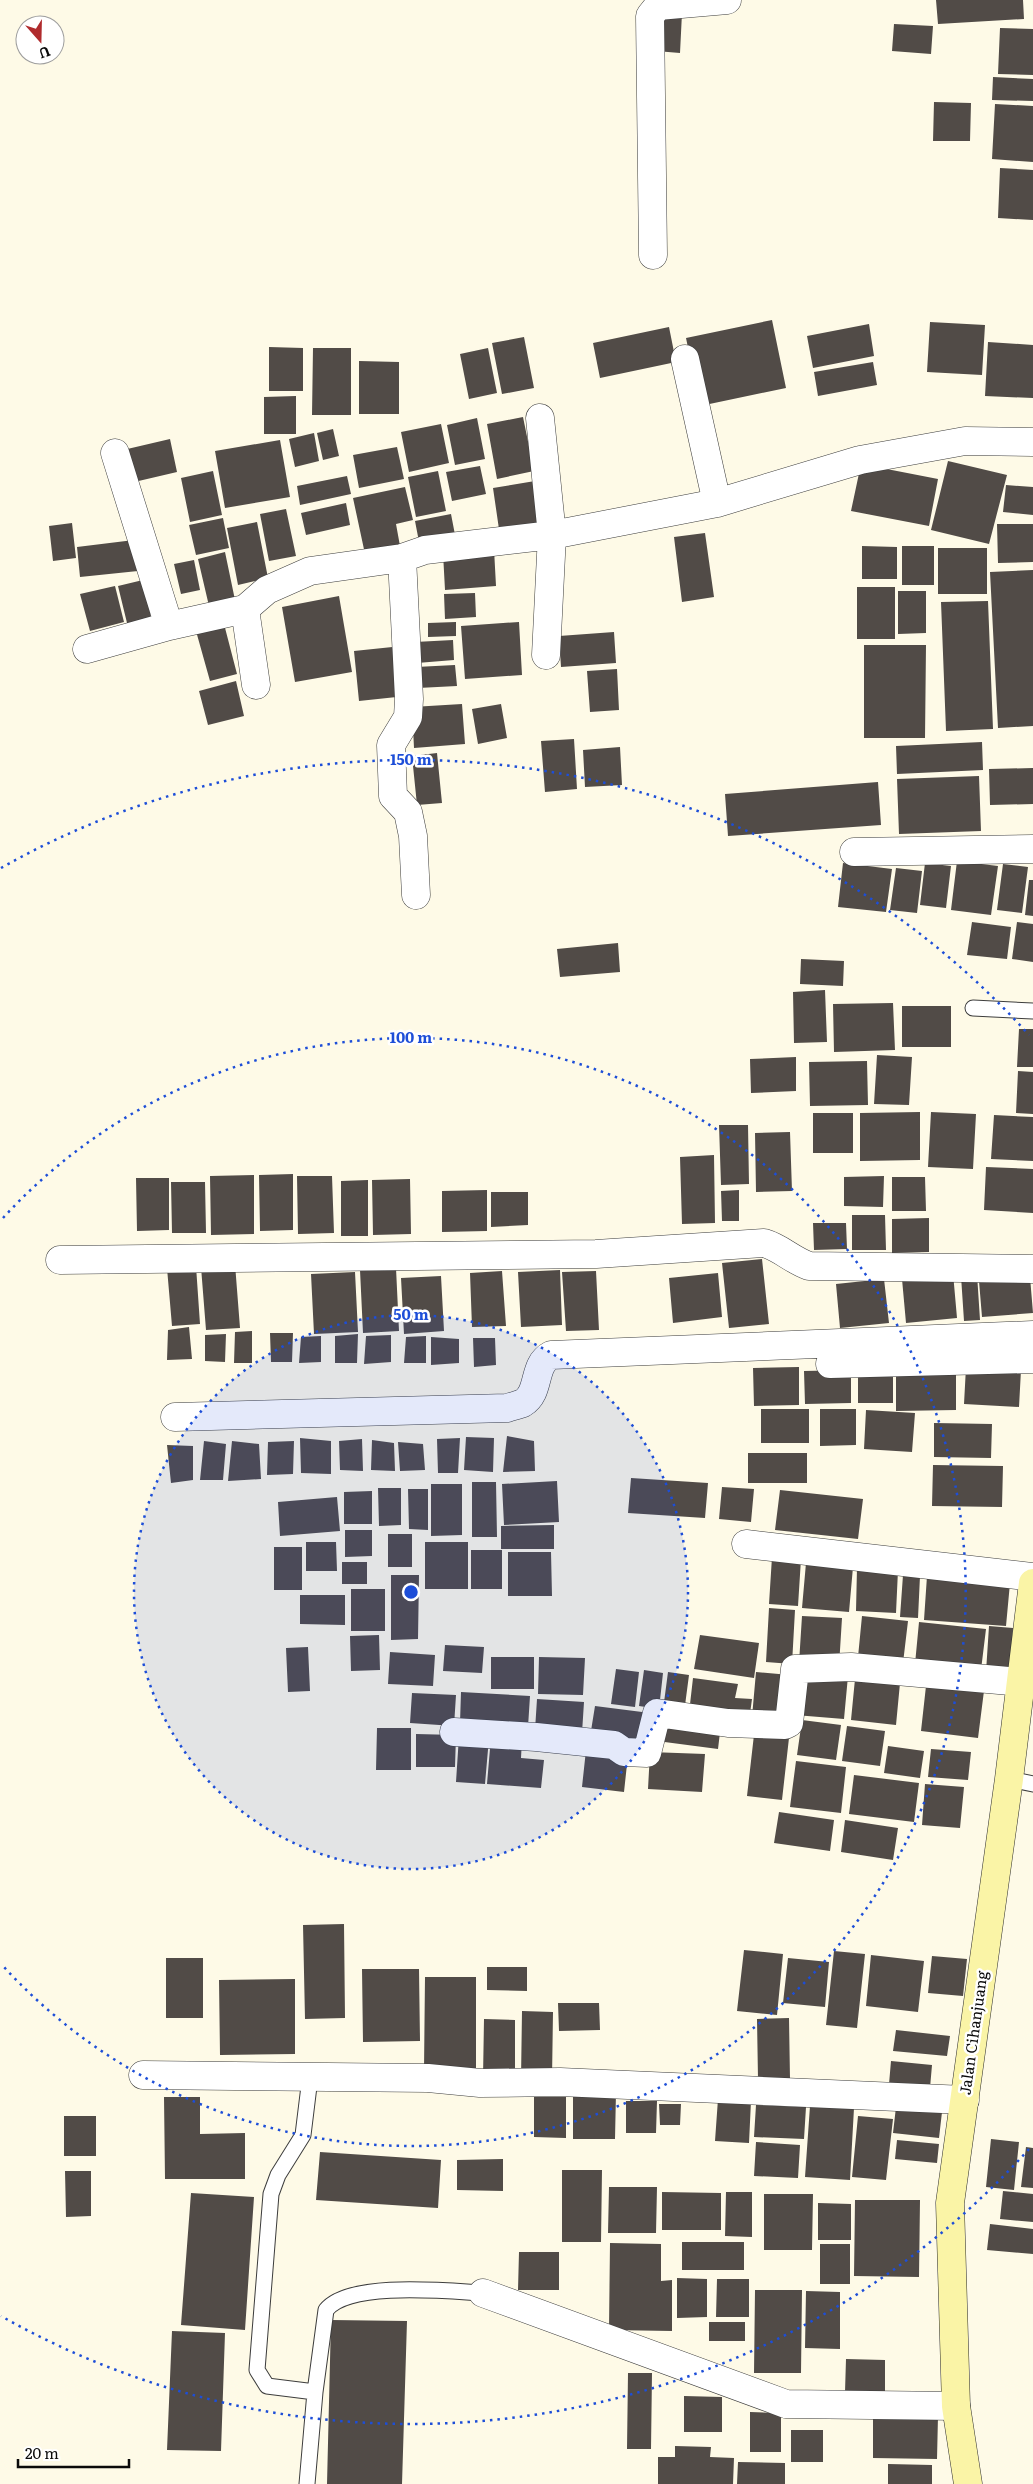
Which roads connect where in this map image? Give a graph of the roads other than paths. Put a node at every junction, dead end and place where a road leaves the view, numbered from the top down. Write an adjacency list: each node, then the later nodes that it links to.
1 (727, 0): 2 (street)
2 (653, 255)
3 (685, 359): 7 (street)
4 (540, 418): 8 (street)
5 (1033, 442): 7 (street)
6 (116, 453): 11 (street)
7 (717, 503): 8 (street)
8 (552, 536): 9 (street); 13 (street)
9 (402, 558): 10 (street); 17 (street)
10 (245, 609): 11 (street); 14 (street)
11 (169, 626): 12 (street)
12 (87, 649)
13 (546, 655)
14 (256, 685)
15 (1033, 849): 16 (street)
16 (854, 852)
17 (416, 894)
18 (973, 1008): 19 (lane)
19 (1033, 1011)
20 (60, 1260): 21 (street)
21 (1033, 1268)
22 (1033, 1335): 25 (street)
23 (1033, 1359): 24 (street)
24 (830, 1364)
25 (175, 1417)
26 (746, 1544): 27 (street)
27 (1033, 1576)
28 (1033, 1583): 29 (main road, Jalan Cihanjuang)
29 (1021, 1682): 30 (street); 31 (main road, Jalan Cihanjuang)
30 (454, 1732)
31 (1021, 1781): 34 (main road, Jalan Cihanjuang)
32 (143, 2075): 33 (street)
33 (310, 2078): 34 (street); 36 (lane)
34 (965, 2100): 37 (main road, Jalan Cihanjuang)
35 (483, 2293): 36 (lane); 37 (street)
36 (315, 2392): 38 (lane)
37 (956, 2406): 39 (main road, Jalan Cihanjuang)
38 (307, 2484)
39 (968, 2484)

